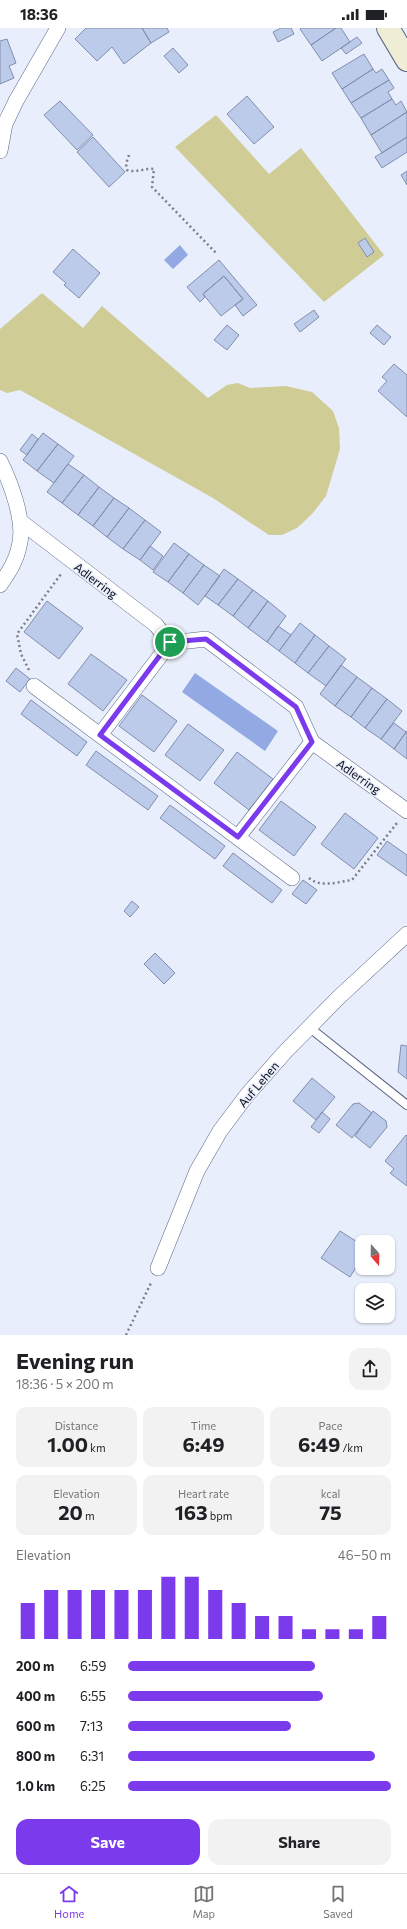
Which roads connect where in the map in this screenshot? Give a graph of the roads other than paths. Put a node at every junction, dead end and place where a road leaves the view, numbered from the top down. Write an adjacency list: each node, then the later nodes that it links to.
1 (58, 28): 4 (street)
2 (388, 28): 3 (street)
3 (407, 60)
4 (0, 151)
5 (0, 461): 6 (street)
6 (20, 521): 7 (street); 8 (street, Adlerring)
7 (0, 585)
8 (170, 642): 10 (street); 11 (street, Adlerring)
9 (34, 686): 10 (street)
10 (100, 735): 13 (street)
11 (312, 742): 12 (street, Adlerring); 13 (street)
12 (407, 811)
13 (238, 837): 14 (street)
14 (292, 878)
15 (407, 934): 16 (street, Auf Lehen)
16 (310, 1028): 17 (lane); 18 (street, Auf Lehen)
17 (407, 1105)
18 (158, 1268)

